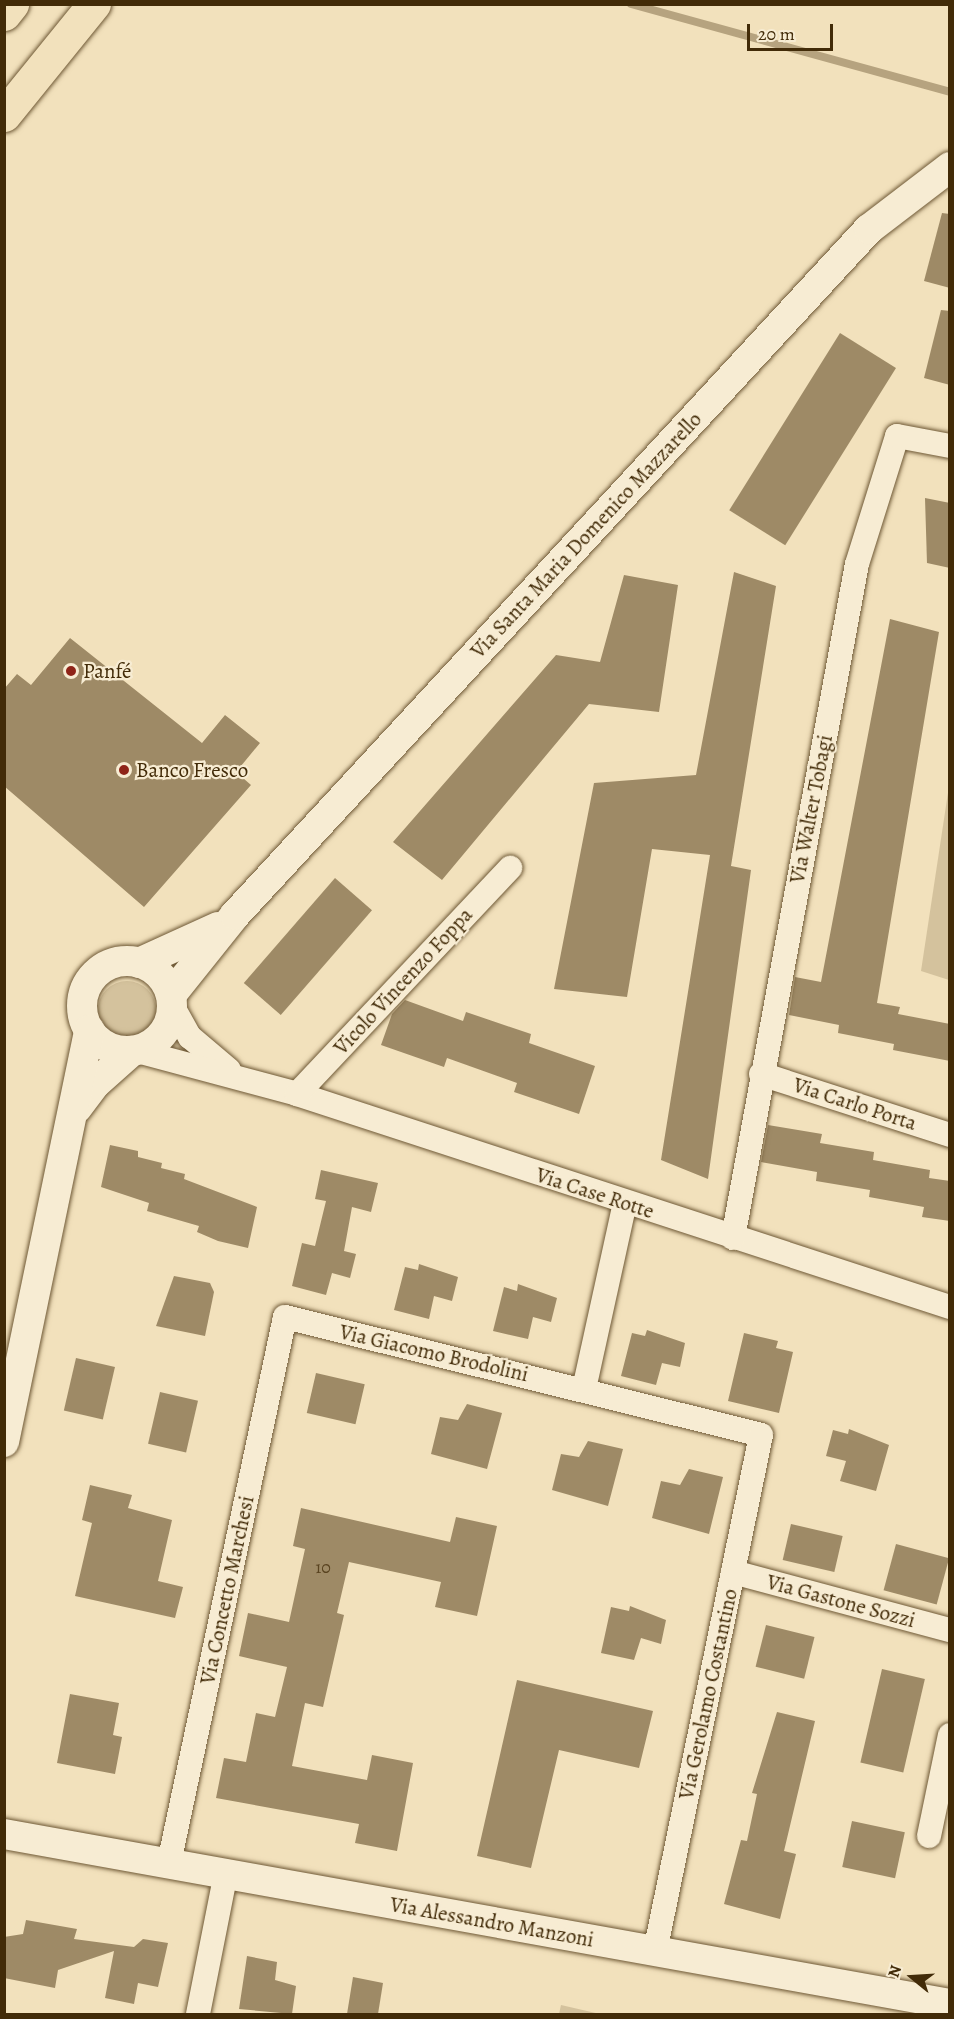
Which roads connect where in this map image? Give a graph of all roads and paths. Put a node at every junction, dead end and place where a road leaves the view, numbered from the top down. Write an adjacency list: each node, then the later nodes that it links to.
1 (12, 4): 3 (highway)
2 (94, 4): 4 (highway)
3 (4, 13)
4 (70, 33): 5 (highway); 6 (highway)
5 (4, 115)
6 (4, 142)
7 (950, 167): 10 (street, Via Santa Maria Domenico Mazzarello)
8 (950, 446): 15 (street, Via Walter Tobagi)
9 (510, 868): 17 (street, Vicolo Vincenzo Foppa)
10 (235, 915): 11 (street, Via Santa Maria Domenico Mazzarello); 12 (street, Via Santa Maria Domenico Mazzarello)
11 (139, 963): 12 (street); 13 (street)
12 (171, 1000): 14 (street); 16 (street, Via Case Rotte)
13 (89, 1030): 14 (street); 18 (street)
14 (134, 1051): 16 (street, Via Case Rotte); 18 (street)
15 (761, 1074): 19 (street, Via Carlo Porta); 21 (street, Via Walter Tobagi)
16 (241, 1078): 17 (street, Via Case Rotte)
17 (297, 1094): 20 (street, Via Case Rotte)
18 (68, 1130): 26 (street)
19 (950, 1135)
20 (625, 1202): 21 (street, Via Case Rotte); 24 (street)
21 (733, 1238): 22 (street, Via Case Rotte)
22 (950, 1307)
23 (285, 1317): 24 (street, Via Giacomo Brodolini); 34 (street, Via Concetto Marchesi)
24 (584, 1389): 25 (street, Via Giacomo Brodolini)
25 (761, 1435): 27 (street, Via Gerolamo Costantino)
26 (4, 1442)
27 (733, 1572): 28 (street, Via Gastone Sozzi); 36 (street, Via Gerolamo Costantino)
28 (950, 1630)
29 (950, 1735): 32 (street)
30 (4, 1827): 33 (street, Via Alessandro Manzoni)
31 (4, 1834): 33 (street, Via Alessandro Manzoni)
32 (929, 1836)
33 (35, 1838): 34 (street, Via Alessandro Manzoni)
34 (169, 1863): 35 (street, Via Alessandro Manzoni)
35 (226, 1873): 36 (street, Via Alessandro Manzoni); 38 (street)
36 (655, 1952): 37 (street, Via Alessandro Manzoni)
37 (950, 2004)
38 (198, 2014)

